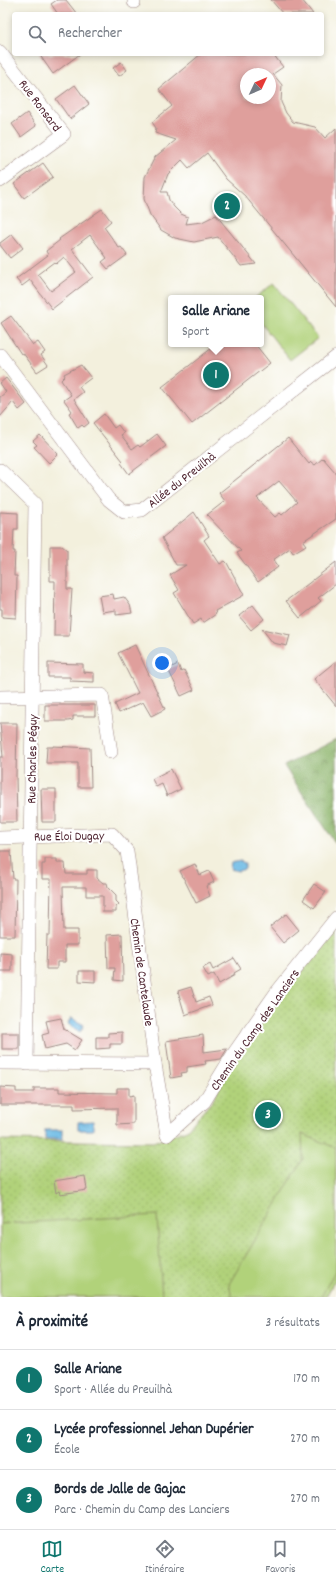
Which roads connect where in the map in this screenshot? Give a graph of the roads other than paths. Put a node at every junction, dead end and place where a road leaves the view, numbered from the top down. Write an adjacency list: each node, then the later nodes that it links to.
1 (0, 52): 2 (street, Rue Ronsard)
2 (0, 181)
3 (0, 355): 4 (street, Allée du Preuilhà)
4 (336, 357)
5 (0, 470): 7 (street, Rue Charles Péguy)
6 (0, 697): 7 (street)
7 (32, 697): 8 (street); 9 (street, Rue Charles Péguy)
8 (111, 752)
9 (30, 836): 10 (street, Rue Éloi Dugay); 11 (street, Rue Éloi Dugay); 14 (street, Rue Charles Péguy)
10 (0, 838)
11 (130, 879): 15 (street, Chemin de Cantelaude)
12 (336, 918): 16 (street, Chemin du Camp des Lanciers)
13 (0, 1063): 14 (street)
14 (27, 1064): 15 (street)
15 (155, 1064): 16 (street, Chemin de Cantelaude)
16 (167, 1135)

